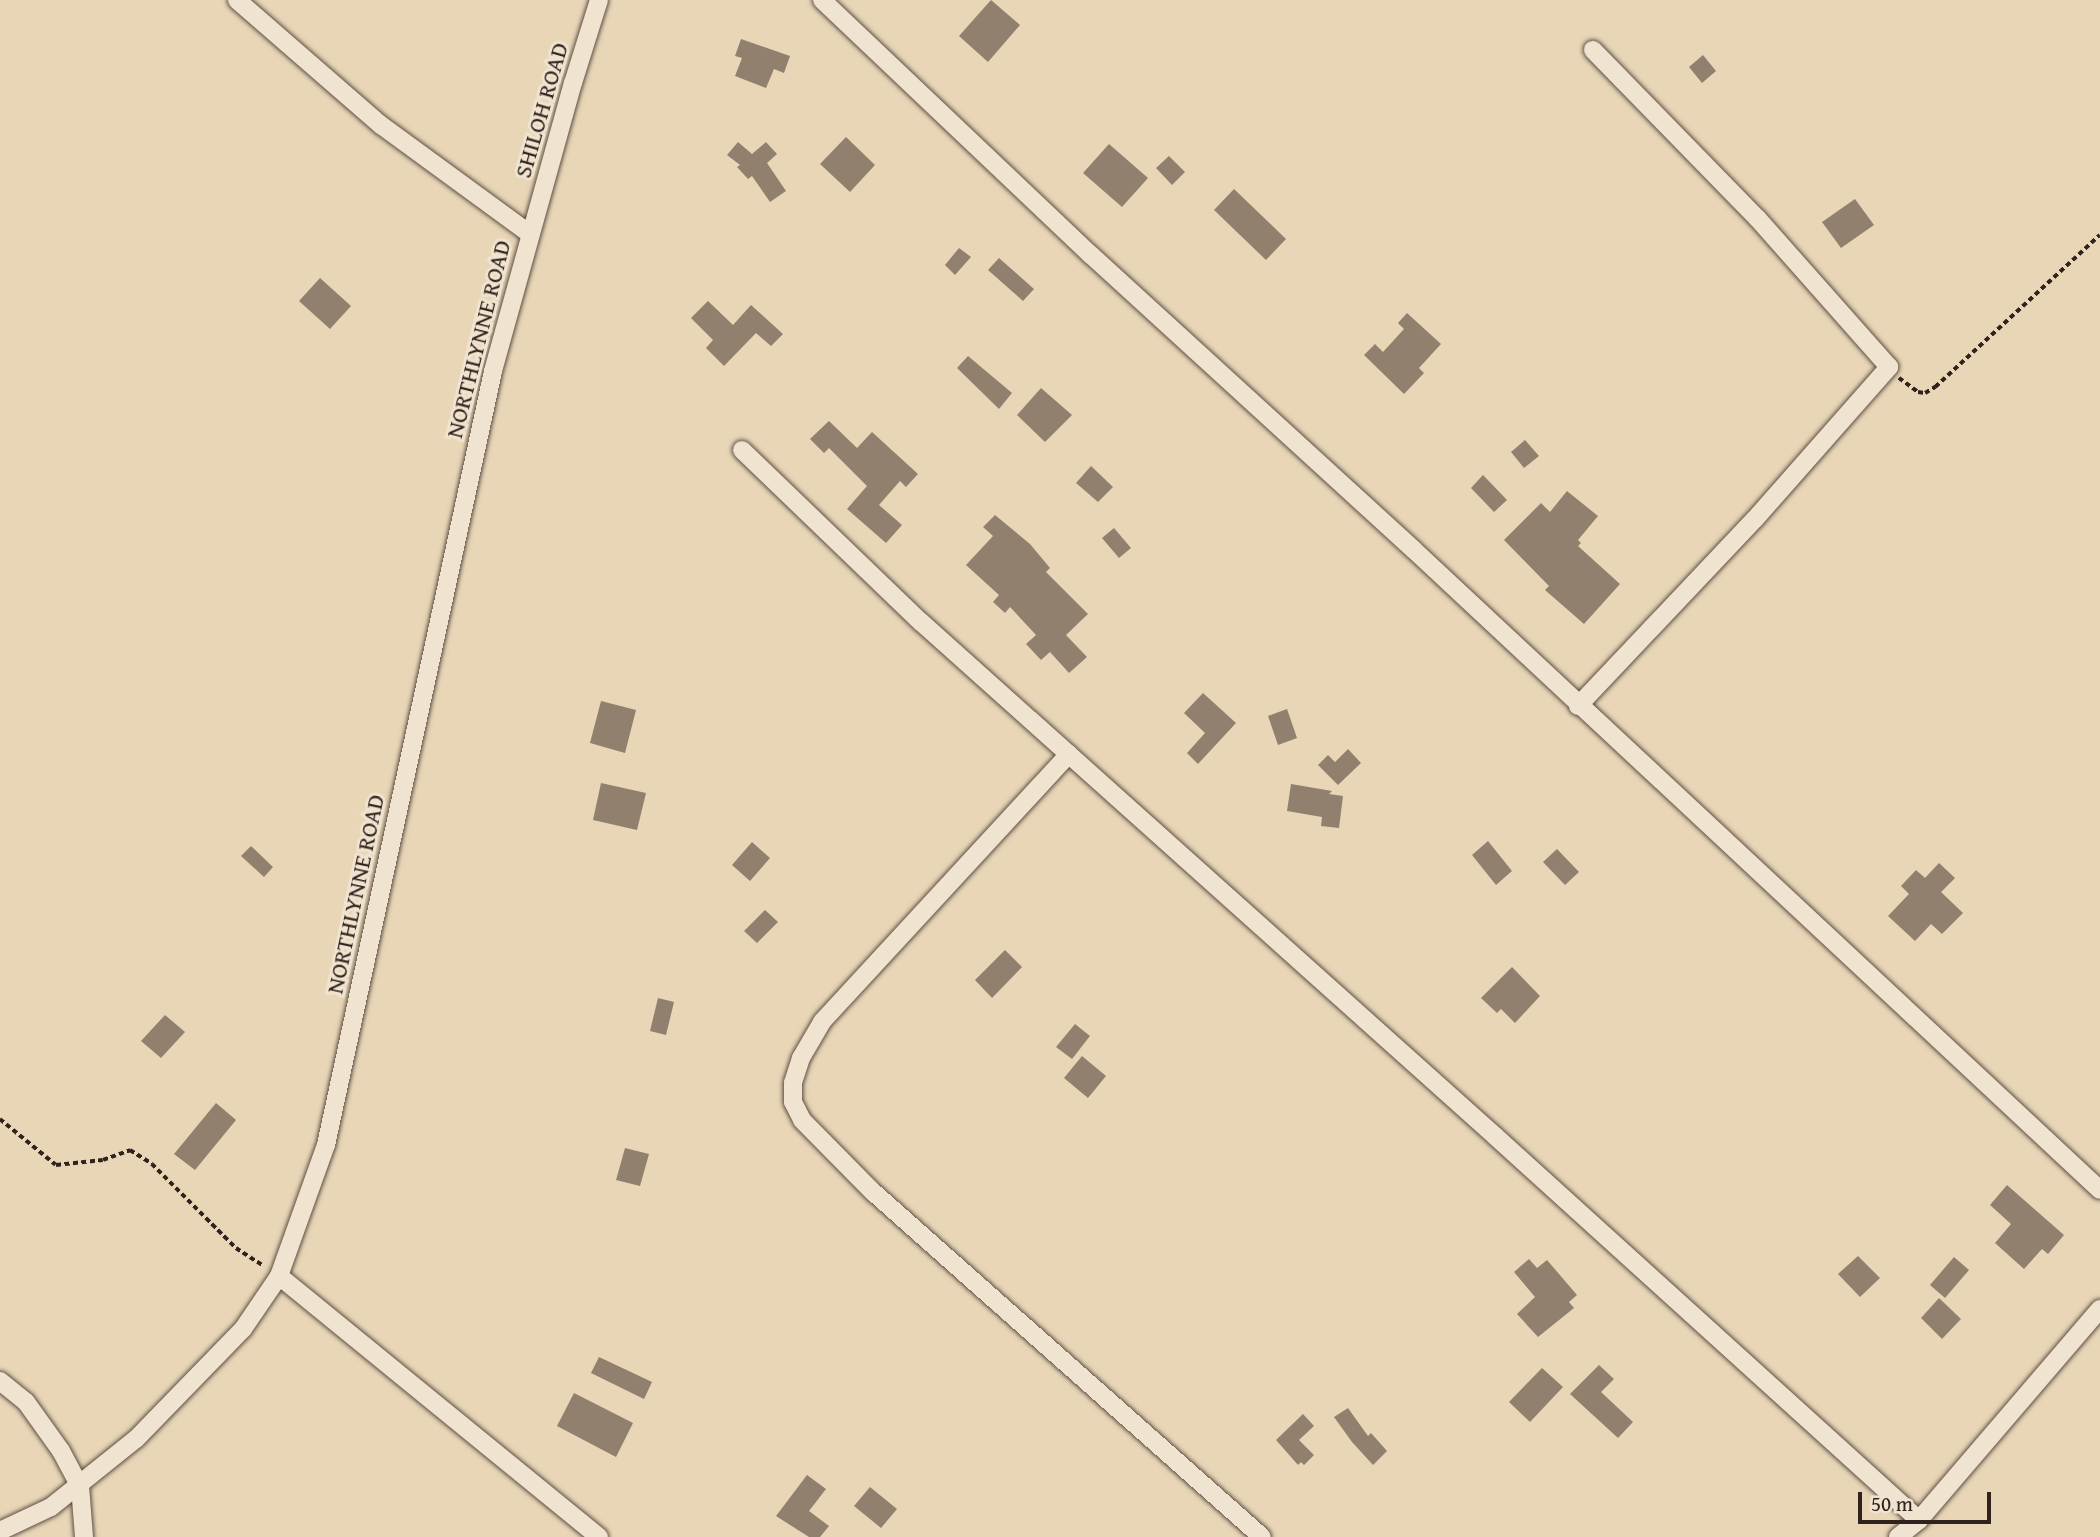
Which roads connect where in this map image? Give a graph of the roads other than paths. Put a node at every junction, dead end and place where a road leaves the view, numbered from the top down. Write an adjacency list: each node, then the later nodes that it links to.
1 (236, 0): 5 (street)
2 (599, 0): 5 (street, SHILOH ROAD)
3 (822, 0): 7 (street)
4 (1593, 51): 7 (street)
5 (530, 234): 10 (street, NORTHLYNNE ROAD)
6 (742, 450): 8 (street)
7 (1578, 706): 9 (street)
8 (1069, 754): 14 (street); 18 (street)
9 (2100, 1190)
10 (279, 1276): 13 (street, NORTHLYNNE ROAD); 17 (street)
11 (2100, 1309): 14 (street)
12 (0, 1381): 13 (street)
13 (80, 1486): 15 (street, NORTHLYNNE ROAD); 16 (street)
14 (1919, 1520): 19 (street)
15 (0, 1531)
16 (84, 1537)
17 (599, 1537)
18 (1262, 1537)
19 (1899, 1537)

